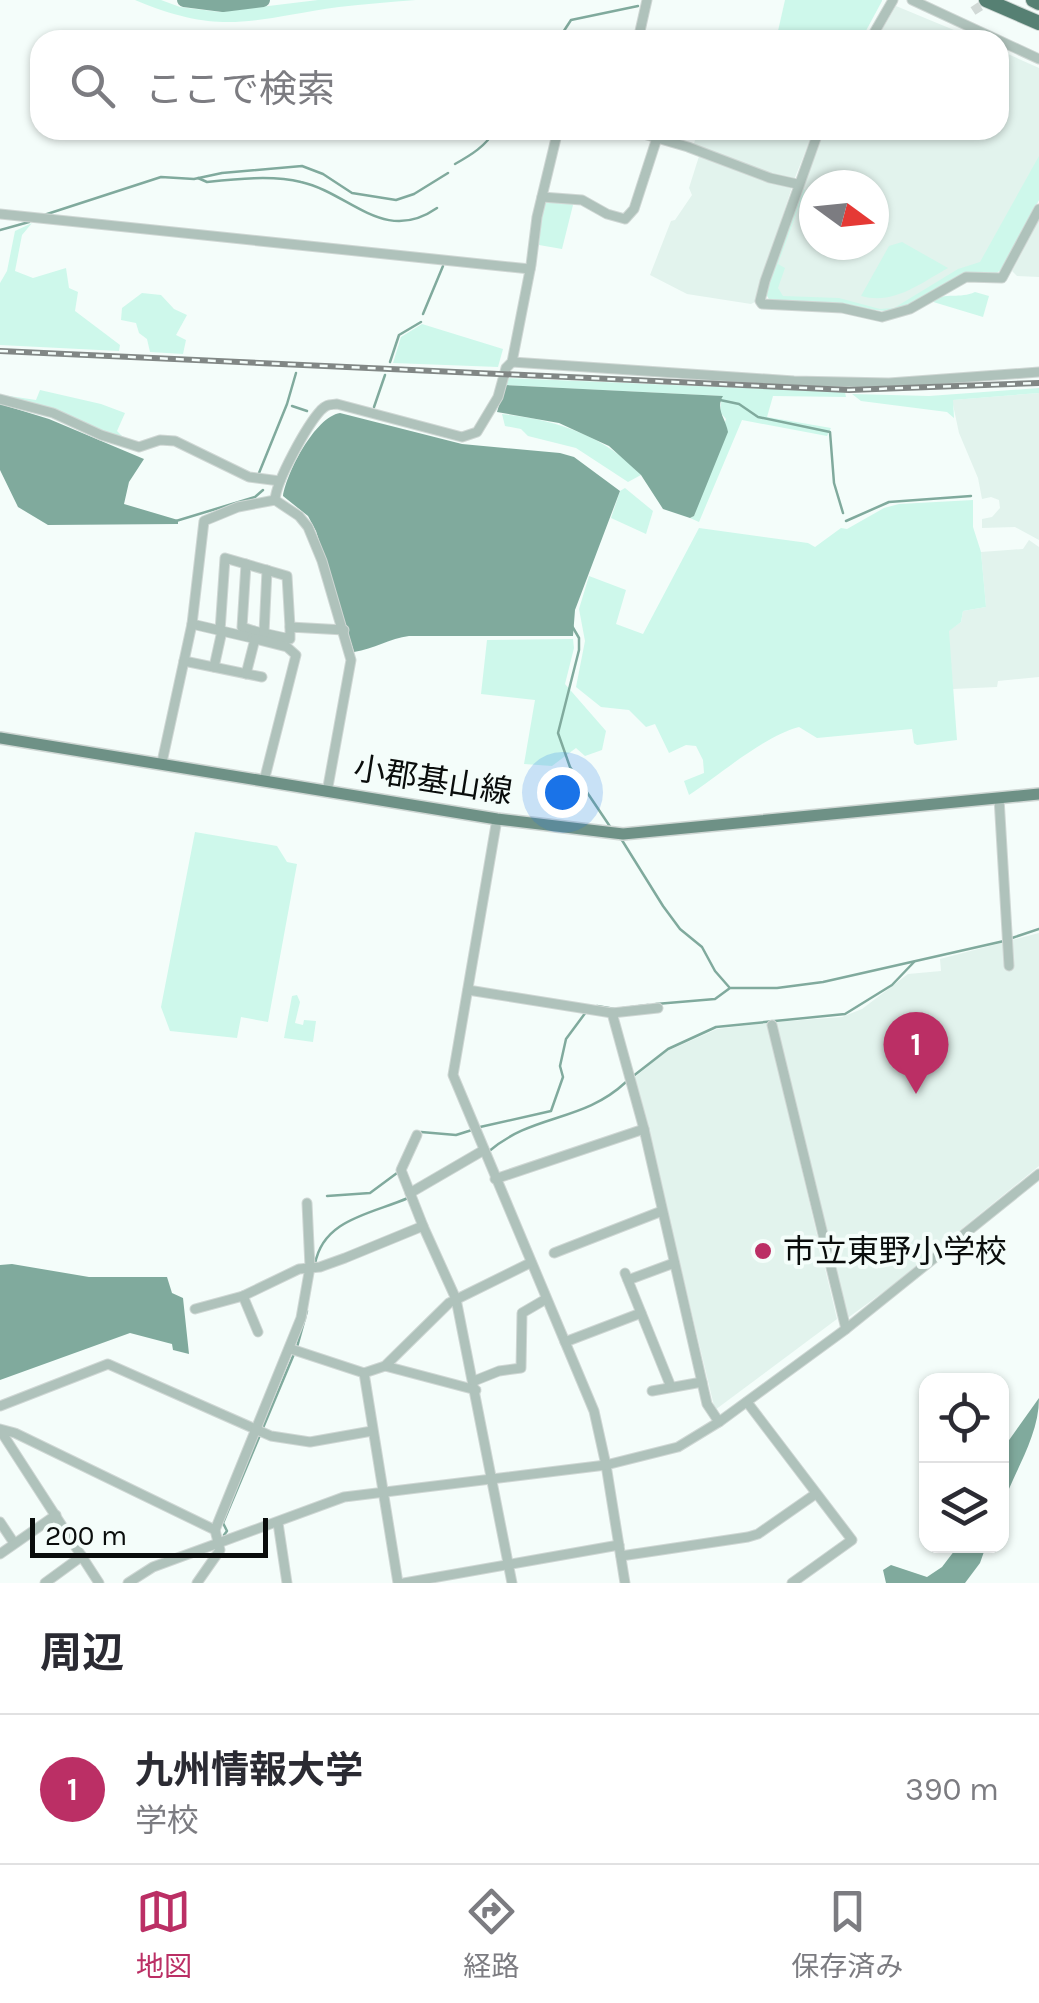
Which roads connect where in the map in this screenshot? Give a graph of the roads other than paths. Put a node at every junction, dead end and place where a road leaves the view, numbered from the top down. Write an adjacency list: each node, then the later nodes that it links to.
1 (647, 0): 8 (street)
2 (893, 0): 9 (street)
3 (912, 0): 6 (street)
4 (986, 0): 7 (highway)
5 (973, 11): 6 (street)
6 (960, 21): 10 (street)
7 (1039, 23)
8 (640, 30)
9 (876, 30)
10 (979, 30)
11 (1009, 45): 12 (street)
12 (1039, 59)
13 (556, 140): 18 (street)
14 (656, 140): 18 (street)
15 (663, 140): 17 (street)
16 (815, 140): 17 (street)
17 (798, 184): 19 (street)
18 (542, 197): 21 (street)
19 (1039, 209)
20 (0, 214): 21 (street)
21 (530, 269): 22 (street)
22 (512, 362): 23 (street); 25 (street)
23 (1039, 372)
24 (0, 399): 25 (street)
25 (280, 481): 26 (street)
26 (275, 500): 29 (street); 31 (street)
27 (246, 564): 28 (street); 32 (street); 33 (street)
28 (267, 570): 30 (street); 33 (street)
29 (192, 624): 32 (street); 34 (street)
30 (290, 628): 31 (street); 33 (street)
31 (344, 630): 41 (street)
32 (221, 631): 33 (street); 35 (street)
33 (256, 635): 36 (street); 40 (street)
34 (184, 660): 35 (street); 39 (street)
35 (214, 667): 36 (street)
36 (246, 674): 37 (street)
37 (262, 677)
38 (0, 738): 39 (main road, 小郡基山線)
39 (162, 762): 40 (main road, 小郡基山線)
40 (264, 782): 41 (main road, 小郡基山線)
41 (326, 792): 44 (main road, 小郡基山線)
42 (1039, 794): 43 (main road, 小郡基山線)
43 (998, 798): 44 (main road, 小郡基山線); 45 (street)
44 (497, 819): 46 (street)
45 (1009, 966)
46 (468, 990): 48 (street); 52 (street)
47 (658, 1008): 48 (street)
48 (612, 1013): 50 (street)
49 (772, 1026): 68 (street)
50 (644, 1128): 54 (street); 57 (street)
51 (417, 1136): 55 (street)
52 (484, 1150): 54 (street); 55 (street)
53 (1039, 1174): 68 (street)
54 (495, 1179): 60 (street)
55 (410, 1194): 58 (street)
56 (307, 1203): 62 (street)
57 (662, 1211): 59 (street); 61 (street)
58 (423, 1226): 62 (street); 64 (street)
59 (554, 1253)
60 (530, 1263): 64 (street); 65 (street)
61 (674, 1263): 67 (street); 74 (street)
62 (310, 1266): 63 (street); 71 (street)
63 (243, 1296): 66 (street); 69 (street)
64 (456, 1299): 72 (street); 75 (street)
65 (546, 1299): 70 (street); 75 (street)
66 (195, 1309)
67 (641, 1313): 70 (street); 76 (street)
68 (846, 1330): 78 (street)
69 (258, 1332)
70 (564, 1342): 84 (street)
71 (291, 1349): 73 (street); 82 (street)
72 (385, 1366): 73 (street); 75 (street)
73 (364, 1373): 83 (street)
74 (702, 1382): 76 (street); 80 (street)
75 (475, 1386): 85 (street)
76 (671, 1387): 77 (street)
77 (652, 1391)
78 (746, 1402): 80 (street); 87 (street)
79 (0, 1406): 82 (street)
80 (719, 1422): 84 (street)
81 (0, 1430): 88 (street); 91 (street)
82 (257, 1431): 83 (street); 91 (street)
83 (372, 1431): 86 (street)
84 (606, 1465): 85 (street); 94 (street)
85 (494, 1480): 86 (street); 97 (street)
86 (382, 1492): 90 (street); 104 (street)
87 (814, 1495): 94 (street); 107 (street)
88 (56, 1515): 93 (street); 96 (street)
89 (0, 1522): 93 (street)
90 (278, 1522): 92 (street); 103 (street)
91 (215, 1530): 92 (street)
92 (220, 1542): 101 (street); 102 (street)
93 (14, 1543): 95 (street)
94 (620, 1550): 97 (street); 106 (street)
95 (0, 1554)
96 (82, 1556): 99 (street); 100 (street)
97 (509, 1565): 98 (street); 105 (street)
98 (461, 1579): 104 (street)
99 (45, 1583)
100 (99, 1583)
101 (128, 1583)
102 (197, 1583)
103 (288, 1583)
104 (401, 1583)
105 (512, 1583)
106 (625, 1583)
107 (792, 1583)

